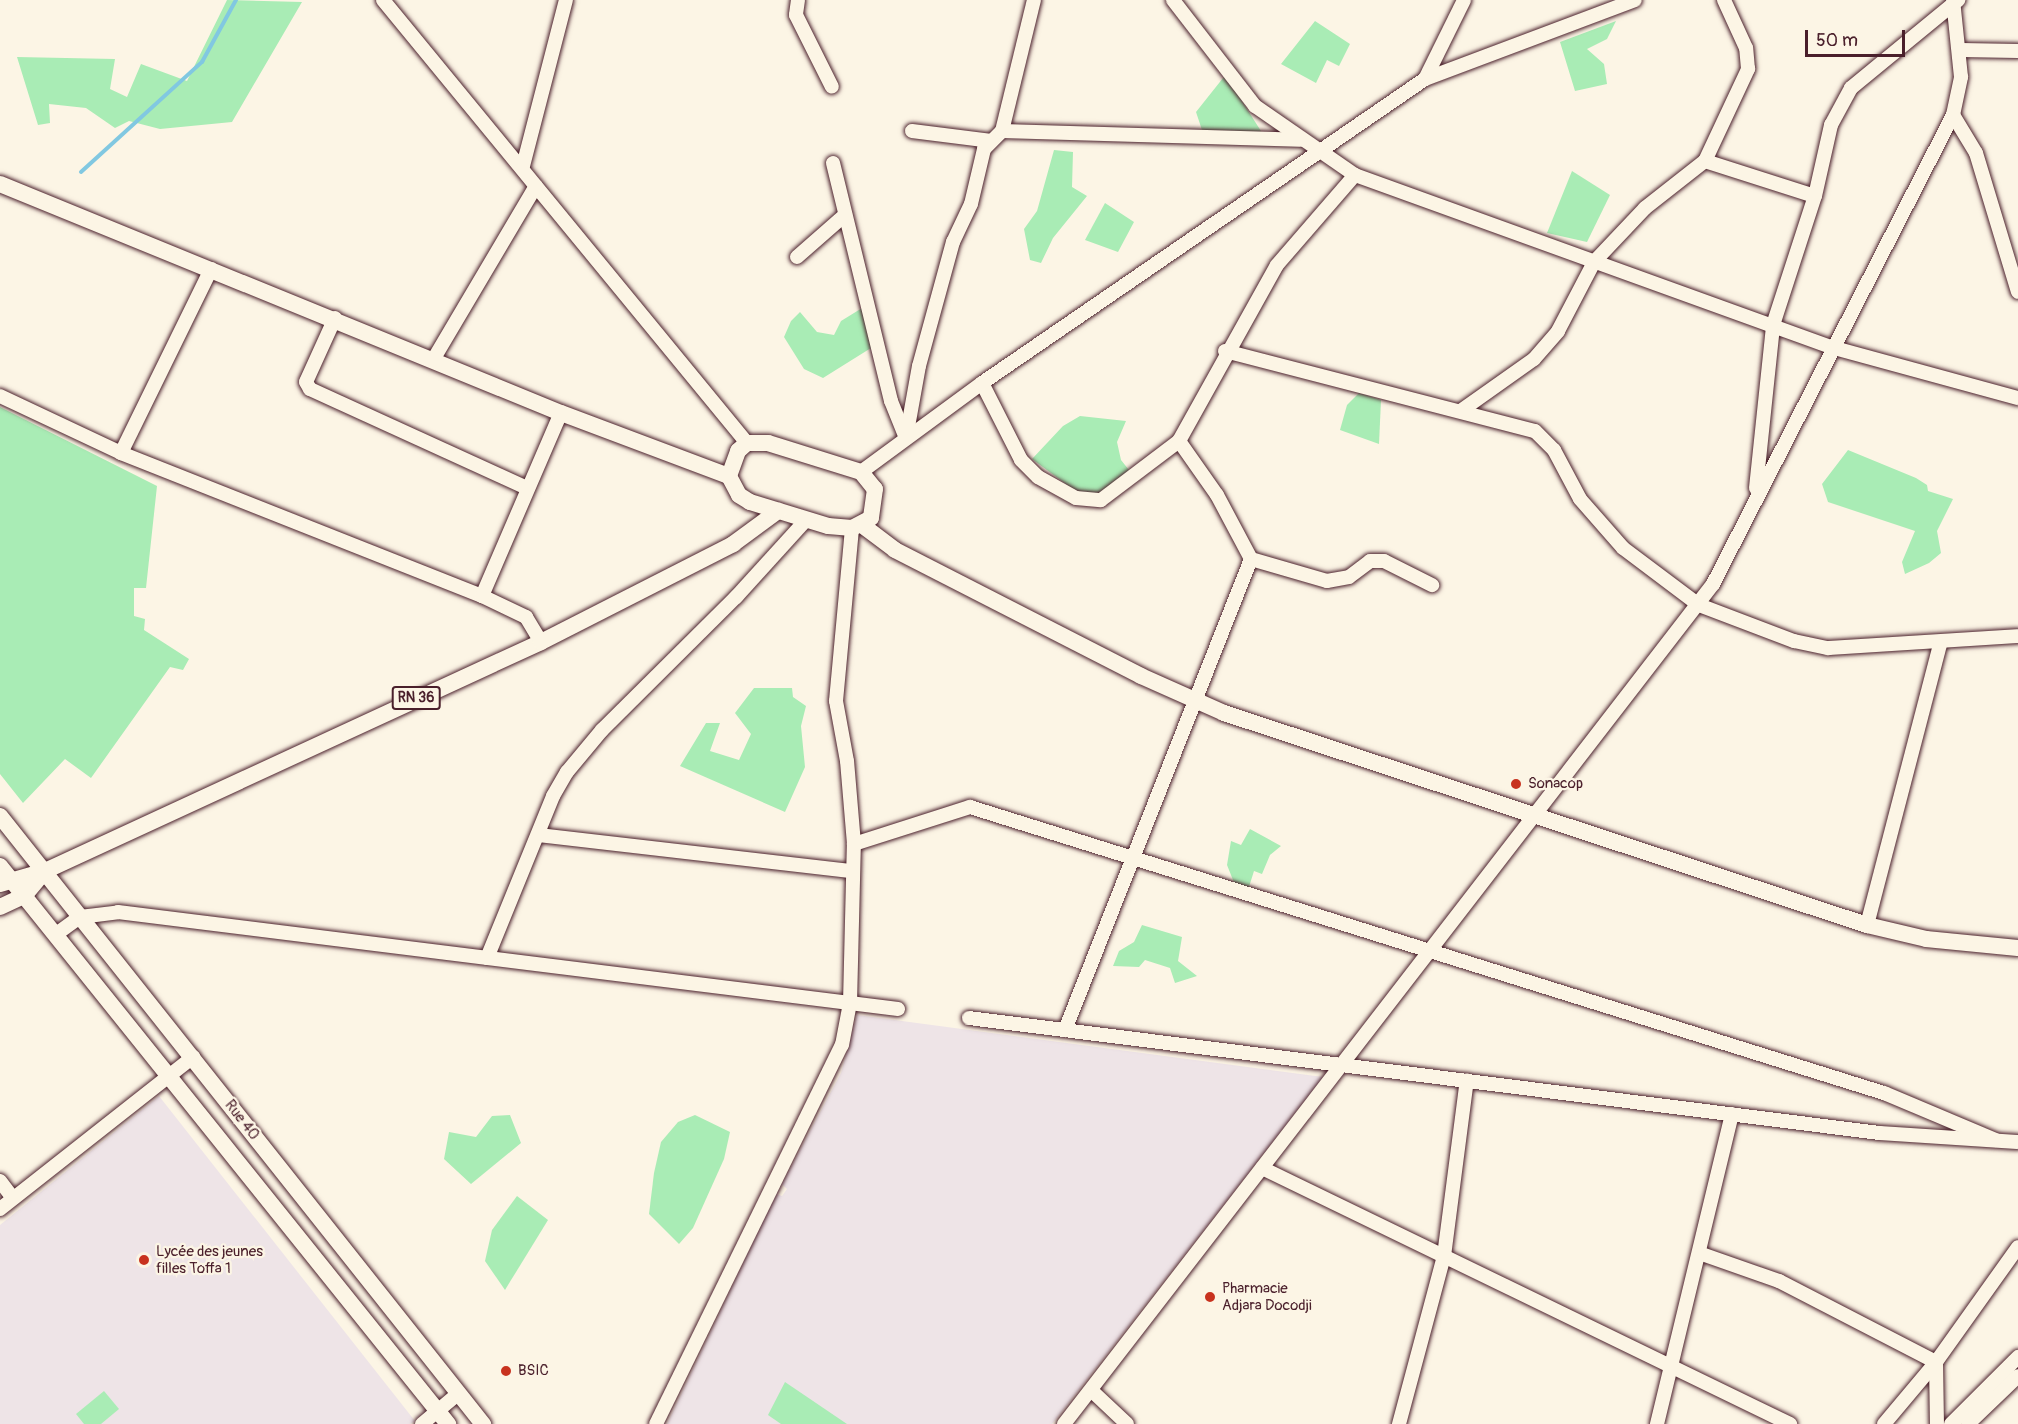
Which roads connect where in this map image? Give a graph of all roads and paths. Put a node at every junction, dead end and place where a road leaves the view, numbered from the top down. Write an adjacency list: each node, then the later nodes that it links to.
1 (383, 0): 22 (street)
2 (566, 0): 22 (street)
3 (798, 0): 13 (street)
4 (1034, 0): 16 (street)
5 (1173, 0): 18 (street)
6 (1464, 0): 12 (street)
7 (1635, 0): 12 (street)
8 (1724, 0): 20 (street)
9 (1953, 1): 10 (street); 26 (street)
10 (1961, 50): 11 (street); 14 (street)
11 (2018, 51)
12 (1425, 79): 19 (street)
13 (832, 87)
14 (1953, 115): 31 (street); 34 (street)
15 (912, 131): 17 (street)
16 (1002, 131): 17 (street); 18 (street)
17 (991, 141): 42 (street)
18 (1302, 141): 19 (street)
19 (1320, 151): 23 (street); 37 (street)
20 (1705, 160): 26 (street); 29 (street)
21 (833, 162): 27 (street)
22 (523, 166): 25 (street)
23 (1355, 175): 29 (street); 35 (street)
24 (0, 184): 30 (main road)
25 (536, 186): 36 (street); 44 (street)
26 (1815, 196): 33 (street)
27 (845, 215): 28 (street); 42 (street)
28 (798, 257)
29 (1594, 262): 33 (street); 40 (street)
30 (211, 269): 32 (main road); 45 (street)
31 (2018, 292)
32 (335, 318): 36 (main road); 48 (street)
33 (1773, 325): 34 (street); 49 (street)
34 (1831, 347): 39 (street); 49 (street)
35 (1225, 351): 40 (street); 43 (street)
36 (433, 360): 41 (main road)
37 (982, 382): 42 (street); 43 (street)
38 (0, 396): 45 (street)
39 (2018, 398)
40 (1462, 410): 56 (street)
41 (561, 413): 47 (main road); 48 (street)
42 (906, 438): 46 (street)
43 (1179, 441): 53 (street)
44 (747, 443): 46 (main road); 47 (main road)
45 (121, 453): 55 (street)
46 (861, 472): 52 (main road)
47 (729, 476): 50 (main road)
48 (525, 488): 55 (street)
49 (1756, 492): 56 (street)
50 (778, 511): 51 (main road); 58 (main road, RN 36)
51 (806, 520): 52 (main road); 63 (street)
52 (857, 526): 60 (main road); 64 (street)
53 (1251, 559): 54 (street); 60 (street)
54 (1432, 585)
55 (482, 596): 58 (street)
56 (1700, 605): 59 (street); 61 (street)
57 (2018, 636): 59 (street)
58 (541, 642): 66 (main road, RN 36)
59 (1940, 644): 72 (street)
60 (1195, 701): 61 (main road); 65 (street)
61 (1531, 815): 72 (main road); 75 (street)
62 (0, 816): 66 (main road, Rue 40)
63 (539, 835): 67 (street); 76 (street)
64 (854, 844): 65 (street); 67 (street)
65 (1132, 860): 75 (street); 80 (street)
66 (45, 871): 68 (main road, RN 36); 69 (main road, RN 36); 71 (main road, Rue 40)
67 (852, 871): 77 (street)
68 (4, 876): 69 (main road, Rue 40 / RN 36)
69 (24, 896): 70 (main road, RN 36); 73 (main road, Rue 40 / RN 36)
70 (0, 907)
71 (80, 917): 73 (street); 76 (street); 81 (main road, Rue 40)
72 (1867, 926): 74 (main road)
73 (55, 935): 83 (main road, Rue 40 / RN 36)
74 (2018, 948)
75 (1426, 953): 82 (street); 86 (street)
76 (487, 958): 77 (street)
77 (850, 1003): 78 (street); 104 (street)
78 (898, 1009)
79 (969, 1018): 80 (street)
80 (1065, 1030): 82 (street)
81 (193, 1057): 83 (street); 100 (main road, Rue 40)
82 (1343, 1062): 84 (street); 88 (street)
83 (168, 1076): 90 (street); 101 (main road, Rue 40 / RN 36)
84 (1467, 1080): 85 (street); 94 (street)
85 (1732, 1114): 86 (street); 93 (street)
86 (1996, 1140): 87 (street)
87 (2018, 1142)
88 (1262, 1167): 94 (street); 99 (street)
89 (0, 1182): 90 (street)
90 (13, 1198): 91 (street)
91 (0, 1209)
92 (2018, 1247): 96 (street)
93 (1699, 1253): 96 (street); 97 (street)
94 (1444, 1256): 97 (street); 107 (street)
95 (2018, 1357): 112 (street)
96 (1936, 1362): 110 (street); 111 (street)
97 (1671, 1366): 108 (street); 109 (street)
98 (2018, 1376): 113 (street)
99 (1092, 1391): 105 (street); 106 (street)
100 (459, 1393): 101 (street); 103 (main road, Rue 40)
101 (443, 1417): 102 (street)
102 (422, 1424)
103 (483, 1424)
104 (656, 1424)
105 (1064, 1424)
106 (1127, 1424)
107 (1399, 1424)
108 (1658, 1424)
109 (1790, 1424)
110 (1884, 1424)
111 (1937, 1424)
112 (1951, 1424)
113 (1968, 1424)

